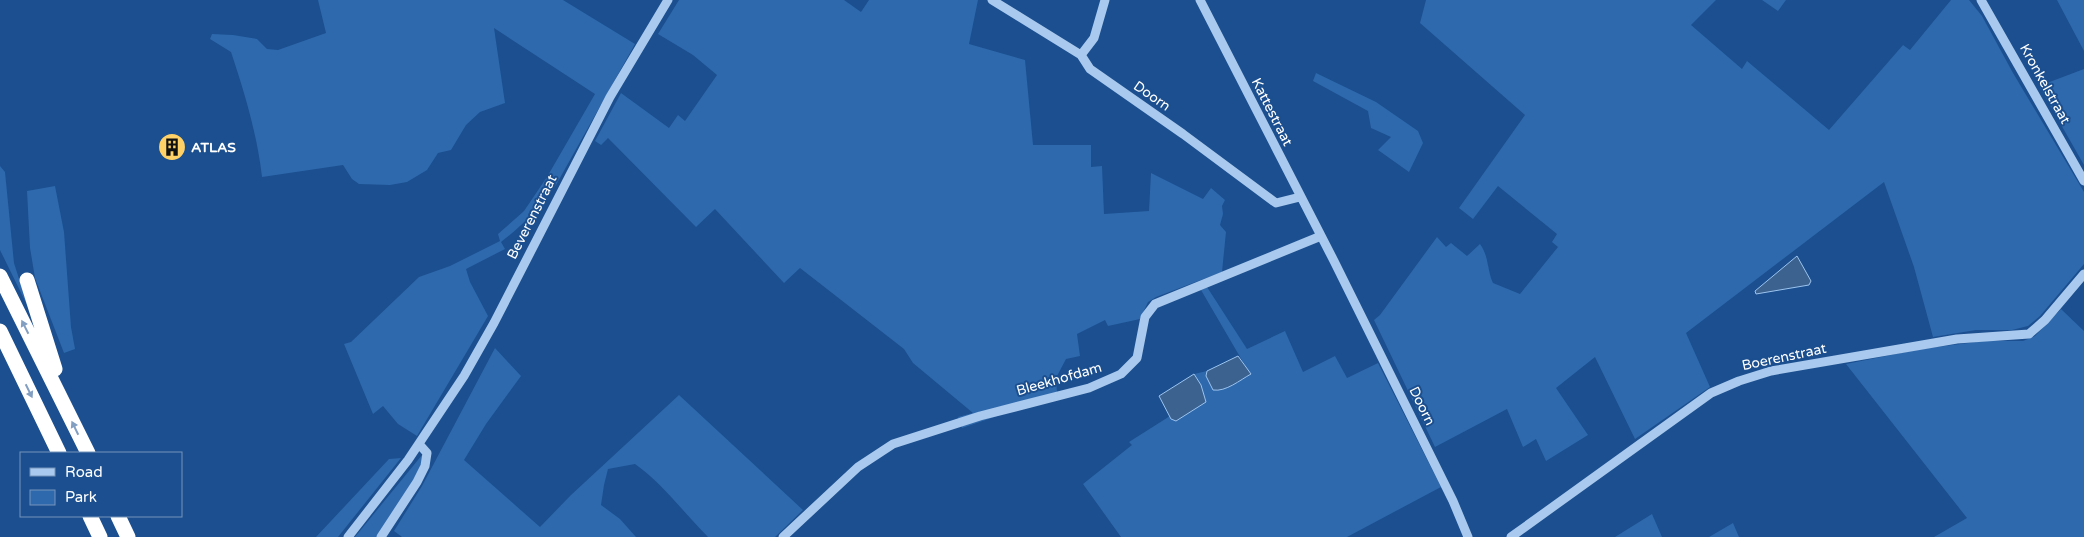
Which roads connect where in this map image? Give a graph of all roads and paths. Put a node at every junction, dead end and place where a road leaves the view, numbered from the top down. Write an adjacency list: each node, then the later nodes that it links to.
1 (668, 0): 15 (street, Beverenstraat)
2 (992, 0): 6 (street, Doorn)
3 (1105, 0): 6 (street)
4 (1200, 0): 8 (street, Kattestraat)
5 (1981, 0): 7 (street, Kronkelstraat)
6 (1081, 55): 8 (street, Doorn)
7 (2084, 181)
8 (1300, 196): 9 (street, Kattestraat)
9 (1321, 236): 24 (street, Bleekhofdam); 25 (street, Doorn)
10 (2084, 274): 26 (street, Boerenstraat)
11 (0, 276): 14 (highway, one-way to 11)
12 (27, 280): 14 (highway)
13 (0, 331): 16 (highway, one-way to 16)
14 (63, 402): 17 (highway, one-way to 14)
15 (419, 444): 22 (street, Beverenstraat); 23 (street)
16 (59, 452)
17 (88, 452)
18 (90, 517): 20 (highway)
19 (118, 517): 21 (highway)
20 (100, 537)
21 (128, 537)
22 (348, 537)
23 (382, 537)
24 (783, 537)
25 (1468, 537)
26 (1511, 537)

